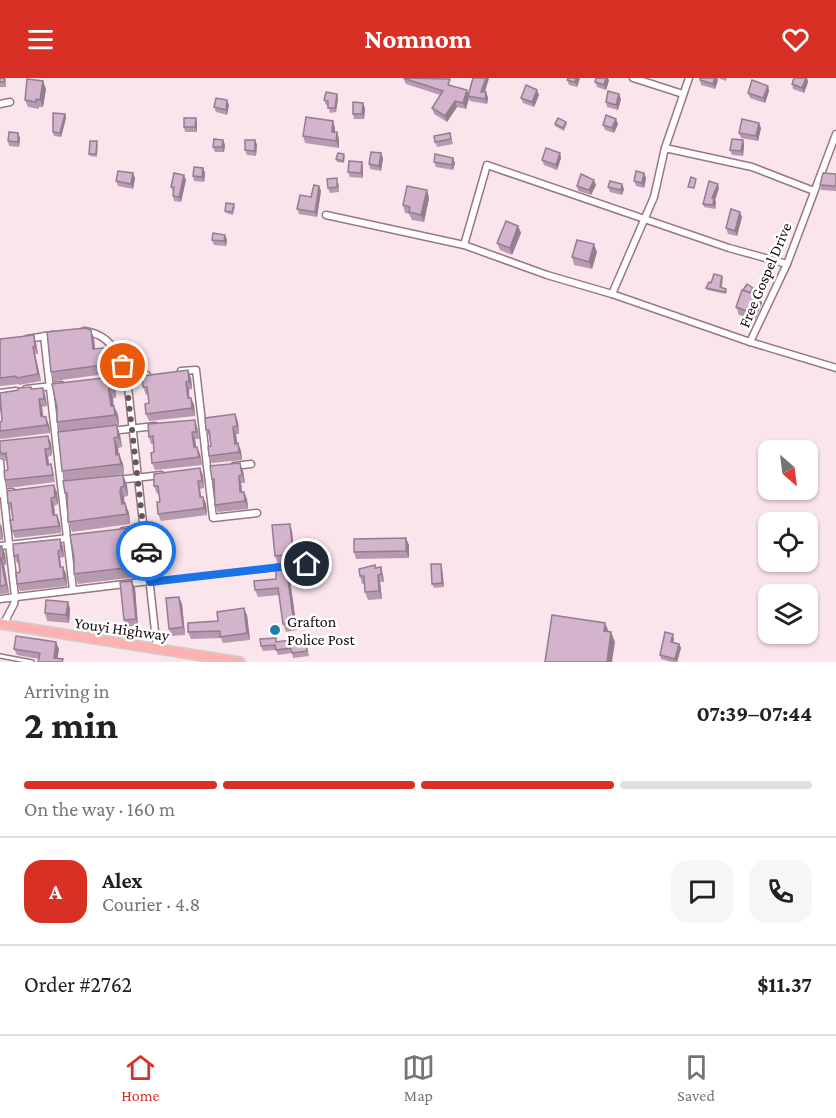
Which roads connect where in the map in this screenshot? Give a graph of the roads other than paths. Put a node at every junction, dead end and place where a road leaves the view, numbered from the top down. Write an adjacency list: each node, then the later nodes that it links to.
1 (633, 78): 3 (street)
2 (689, 78): 3 (street)
3 (683, 94): 7 (street)
4 (10, 102): 5 (street)
5 (0, 104)
6 (836, 134): 8 (street, Free Gospel Drive)
7 (665, 148): 8 (street); 10 (street)
8 (814, 191): 12 (street, Free Gospel Drive)
9 (326, 215): 11 (street)
10 (646, 220): 11 (street); 12 (street); 13 (street)
11 (464, 245): 13 (street)
12 (787, 264): 18 (street, Free Gospel Drive)
13 (612, 294): 18 (street)
14 (76, 332): 22 (street)
15 (66, 334): 16 (street)
16 (44, 336): 17 (street); 25 (street)
17 (22, 339)
18 (750, 342): 19 (street, Free Gospel Drive)
19 (836, 368)
20 (173, 372): 28 (street)
21 (150, 375): 22 (street)
22 (126, 378): 23 (street); 31 (street)
23 (94, 381)
24 (72, 384): 25 (street)
25 (50, 387): 26 (street); 34 (street)
26 (0, 393)
27 (211, 419): 28 (street)
28 (202, 420): 29 (street); 40 (street)
29 (190, 422)
30 (167, 424): 31 (street)
31 (132, 429): 32 (street); 43 (street)
32 (99, 432)
33 (67, 436): 34 (street)
34 (56, 438): 35 (street); 46 (street)
35 (45, 439)
36 (0, 462): 49 (street)
37 (251, 464): 38 (street)
38 (229, 467)
39 (218, 468): 40 (street)
40 (207, 470): 41 (street); 50 (street)
41 (196, 471)
42 (173, 474): 43 (street)
43 (138, 478): 44 (street); 51 (street)
44 (105, 482)
45 (72, 485): 46 (street)
46 (61, 487): 47 (street); 54 (street)
47 (50, 488)
48 (15, 492): 49 (street)
49 (2, 494): 55 (street)
50 (257, 513)
51 (144, 529): 52 (street); 58 (street)
52 (111, 533)
53 (78, 536): 54 (street)
54 (67, 538): 55 (street); 59 (street)
55 (9, 544): 56 (street); 60 (street)
56 (0, 546)
57 (307, 564): 58 (lane)
58 (150, 582): 59 (street); 63 (street)
59 (73, 590): 60 (street)
60 (15, 597): 61 (street); 62 (street)
61 (0, 599)
62 (1, 627): 63 (main road, Youyi Highway)
63 (157, 649): 66 (main road, Youyi Highway)
64 (0, 656): 65 (lane)
65 (32, 662)
66 (240, 662)

